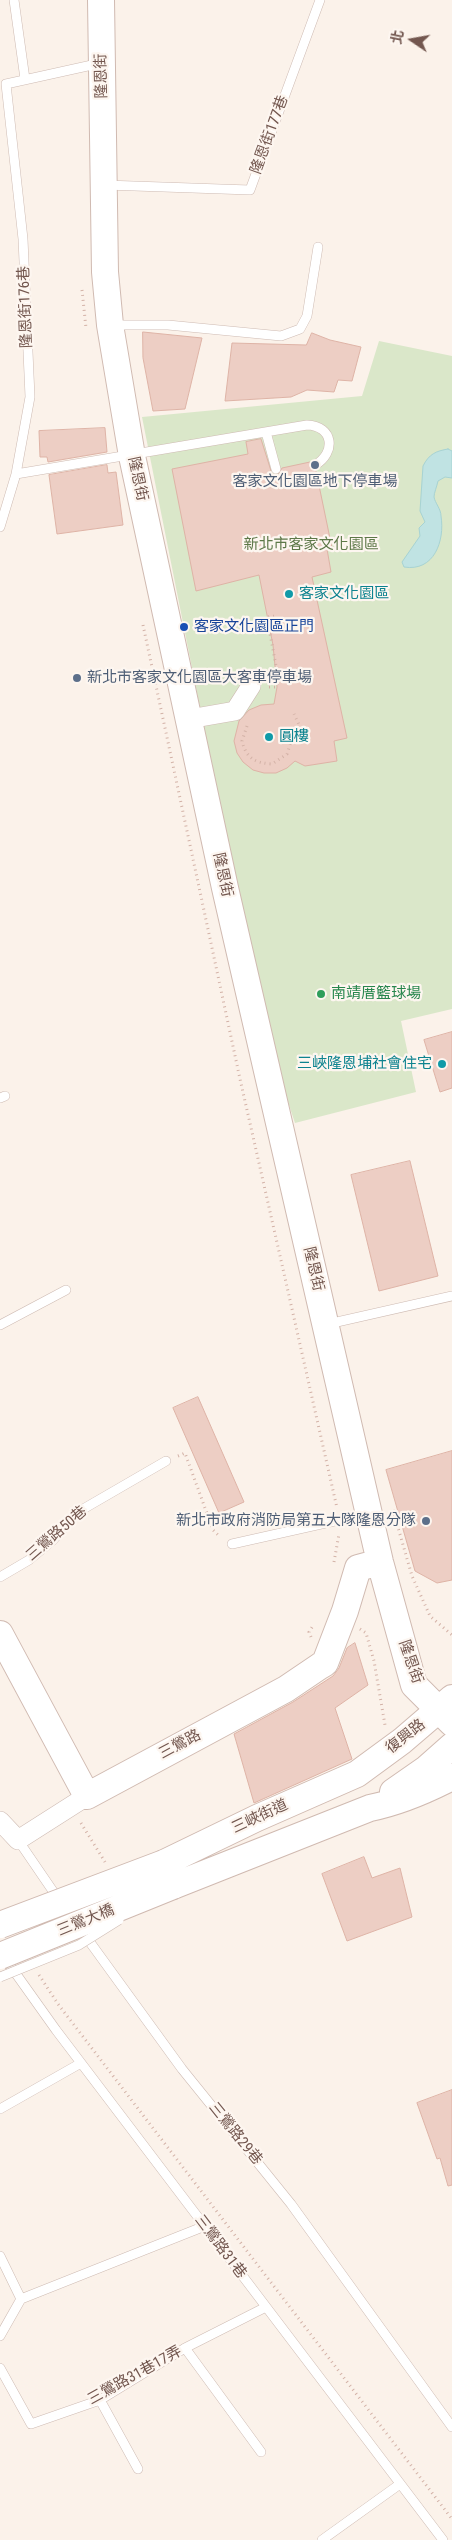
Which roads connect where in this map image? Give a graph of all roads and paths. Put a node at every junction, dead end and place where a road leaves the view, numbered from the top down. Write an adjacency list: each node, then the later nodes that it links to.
1 (14, 0): 5 (lane)
2 (100, 0): 4 (street, 隆恩街)
3 (320, 0): 7 (lane, 隆恩街177巷)
4 (102, 63): 5 (lane, 隆恩街176巷); 7 (street, 隆恩街)
5 (25, 79): 6 (lane, 隆恩街176巷)
6 (3, 84): 14 (lane, 隆恩街176巷)
7 (104, 185): 9 (street, 隆恩街)
8 (318, 247): 9 (lane)
9 (110, 325): 11 (street, 隆恩街)
10 (266, 432): 11 (lane); 12 (lane); 13 (lane)
11 (132, 456): 14 (lane); 19 (street, 隆恩街)
12 (315, 465)
13 (276, 469)
14 (16, 474): 15 (lane, 隆恩街176巷)
15 (0, 527)
16 (276, 616): 17 (path)
17 (251, 686): 19 (street)
18 (294, 714): 20 (path)
19 (189, 719): 24 (street, 隆恩街)
20 (248, 725)
21 (66, 1290): 23 (lane)
22 (452, 1296): 24 (lane)
23 (0, 1324)
24 (326, 1324): 26 (street, 隆恩街)
25 (166, 1461): 27 (path); 29 (lane, 三鶯路50巷)
26 (380, 1508): 27 (lane); 28 (street, 隆恩街); 31 (path)
27 (232, 1544)
28 (380, 1562): 32 (street, 隆恩街); 36 (street, 三鶯路)
29 (0, 1577)
30 (0, 1634): 36 (street)
31 (452, 1635)
32 (448, 1710): 34 (street, 復興路)
33 (452, 1746): 37 (street)
34 (357, 1774): 41 (street, 三峽街道)
35 (452, 1777): 37 (street)
36 (79, 1801): 39 (street); 40 (path)
37 (370, 1808): 41 (street, 三峽街道)
38 (0, 1821): 39 (street)
39 (18, 1840): 57 (lane, 三鶯路29巷)
40 (106, 1863)
41 (168, 1875): 42 (street, 三鶯大橋, bridge); 44 (street, 三鶯大橋, bridge); 46 (lane, bridge)
42 (0, 1926)
43 (0, 1951): 47 (lane, 三鶯路31巷)
44 (0, 1956)
45 (37, 1972): 61 (path)
46 (0, 1977)
47 (81, 2063): 48 (lane); 49 (lane, 三鶯路31巷)
48 (0, 2109)
49 (204, 2226): 51 (lane); 52 (lane, 三鶯路31巷)
50 (0, 2256): 51 (lane)
51 (21, 2300): 53 (lane)
52 (266, 2307): 54 (lane, 三鶯路31巷17弄); 60 (lane, 三鶯路31巷)
53 (0, 2336)
54 (185, 2348): 56 (lane, 三鶯路31巷17弄); 58 (lane)
55 (0, 2368): 56 (lane, 三鶯路31巷17弄)
56 (100, 2400): 59 (lane)
57 (452, 2426)
58 (261, 2452)
59 (138, 2469)
60 (400, 2484): 62 (lane); 63 (lane, 三鶯路31巷)
61 (452, 2519)
62 (322, 2540)
63 (443, 2540)

